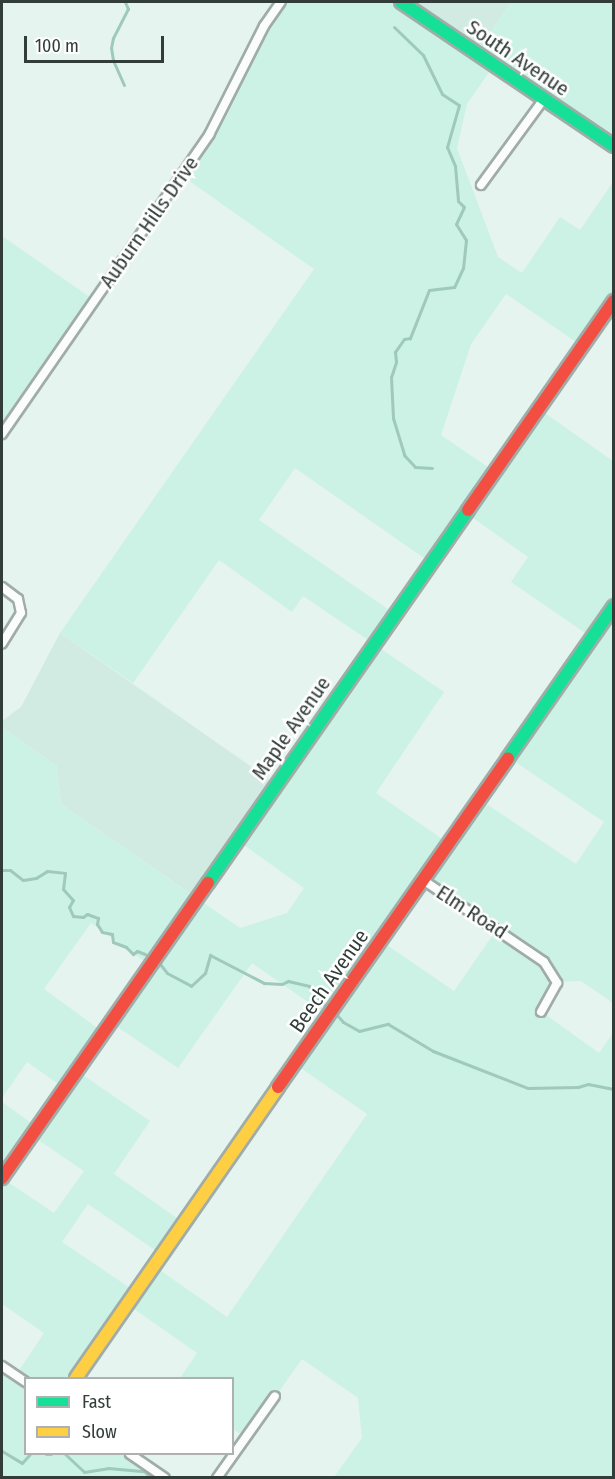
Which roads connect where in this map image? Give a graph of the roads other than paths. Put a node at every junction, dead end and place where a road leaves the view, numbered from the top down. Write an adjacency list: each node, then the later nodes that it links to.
1 (281, 2): 7 (street, Auburn Hills Drive)
2 (401, 2): 3 (street, South Avenue)
3 (544, 99): 4 (street, South Avenue); 5 (street)
4 (614, 146)
5 (481, 185)
6 (614, 301): 13 (street, Maple Avenue)
7 (2, 434)
8 (2, 587): 10 (street)
9 (614, 606): 11 (street, Beech Avenue)
10 (2, 643)
11 (423, 880): 12 (street, Elm Road); 15 (street, Beech Avenue)
12 (541, 1012)
13 (2, 1178)
14 (2, 1366): 16 (street)
15 (77, 1377)
16 (24, 1381)
17 (275, 1396): 18 (street)
18 (234, 1454)
19 (131, 1455): 21 (street)
20 (233, 1455): 22 (street)
21 (165, 1478)
22 (217, 1478)

